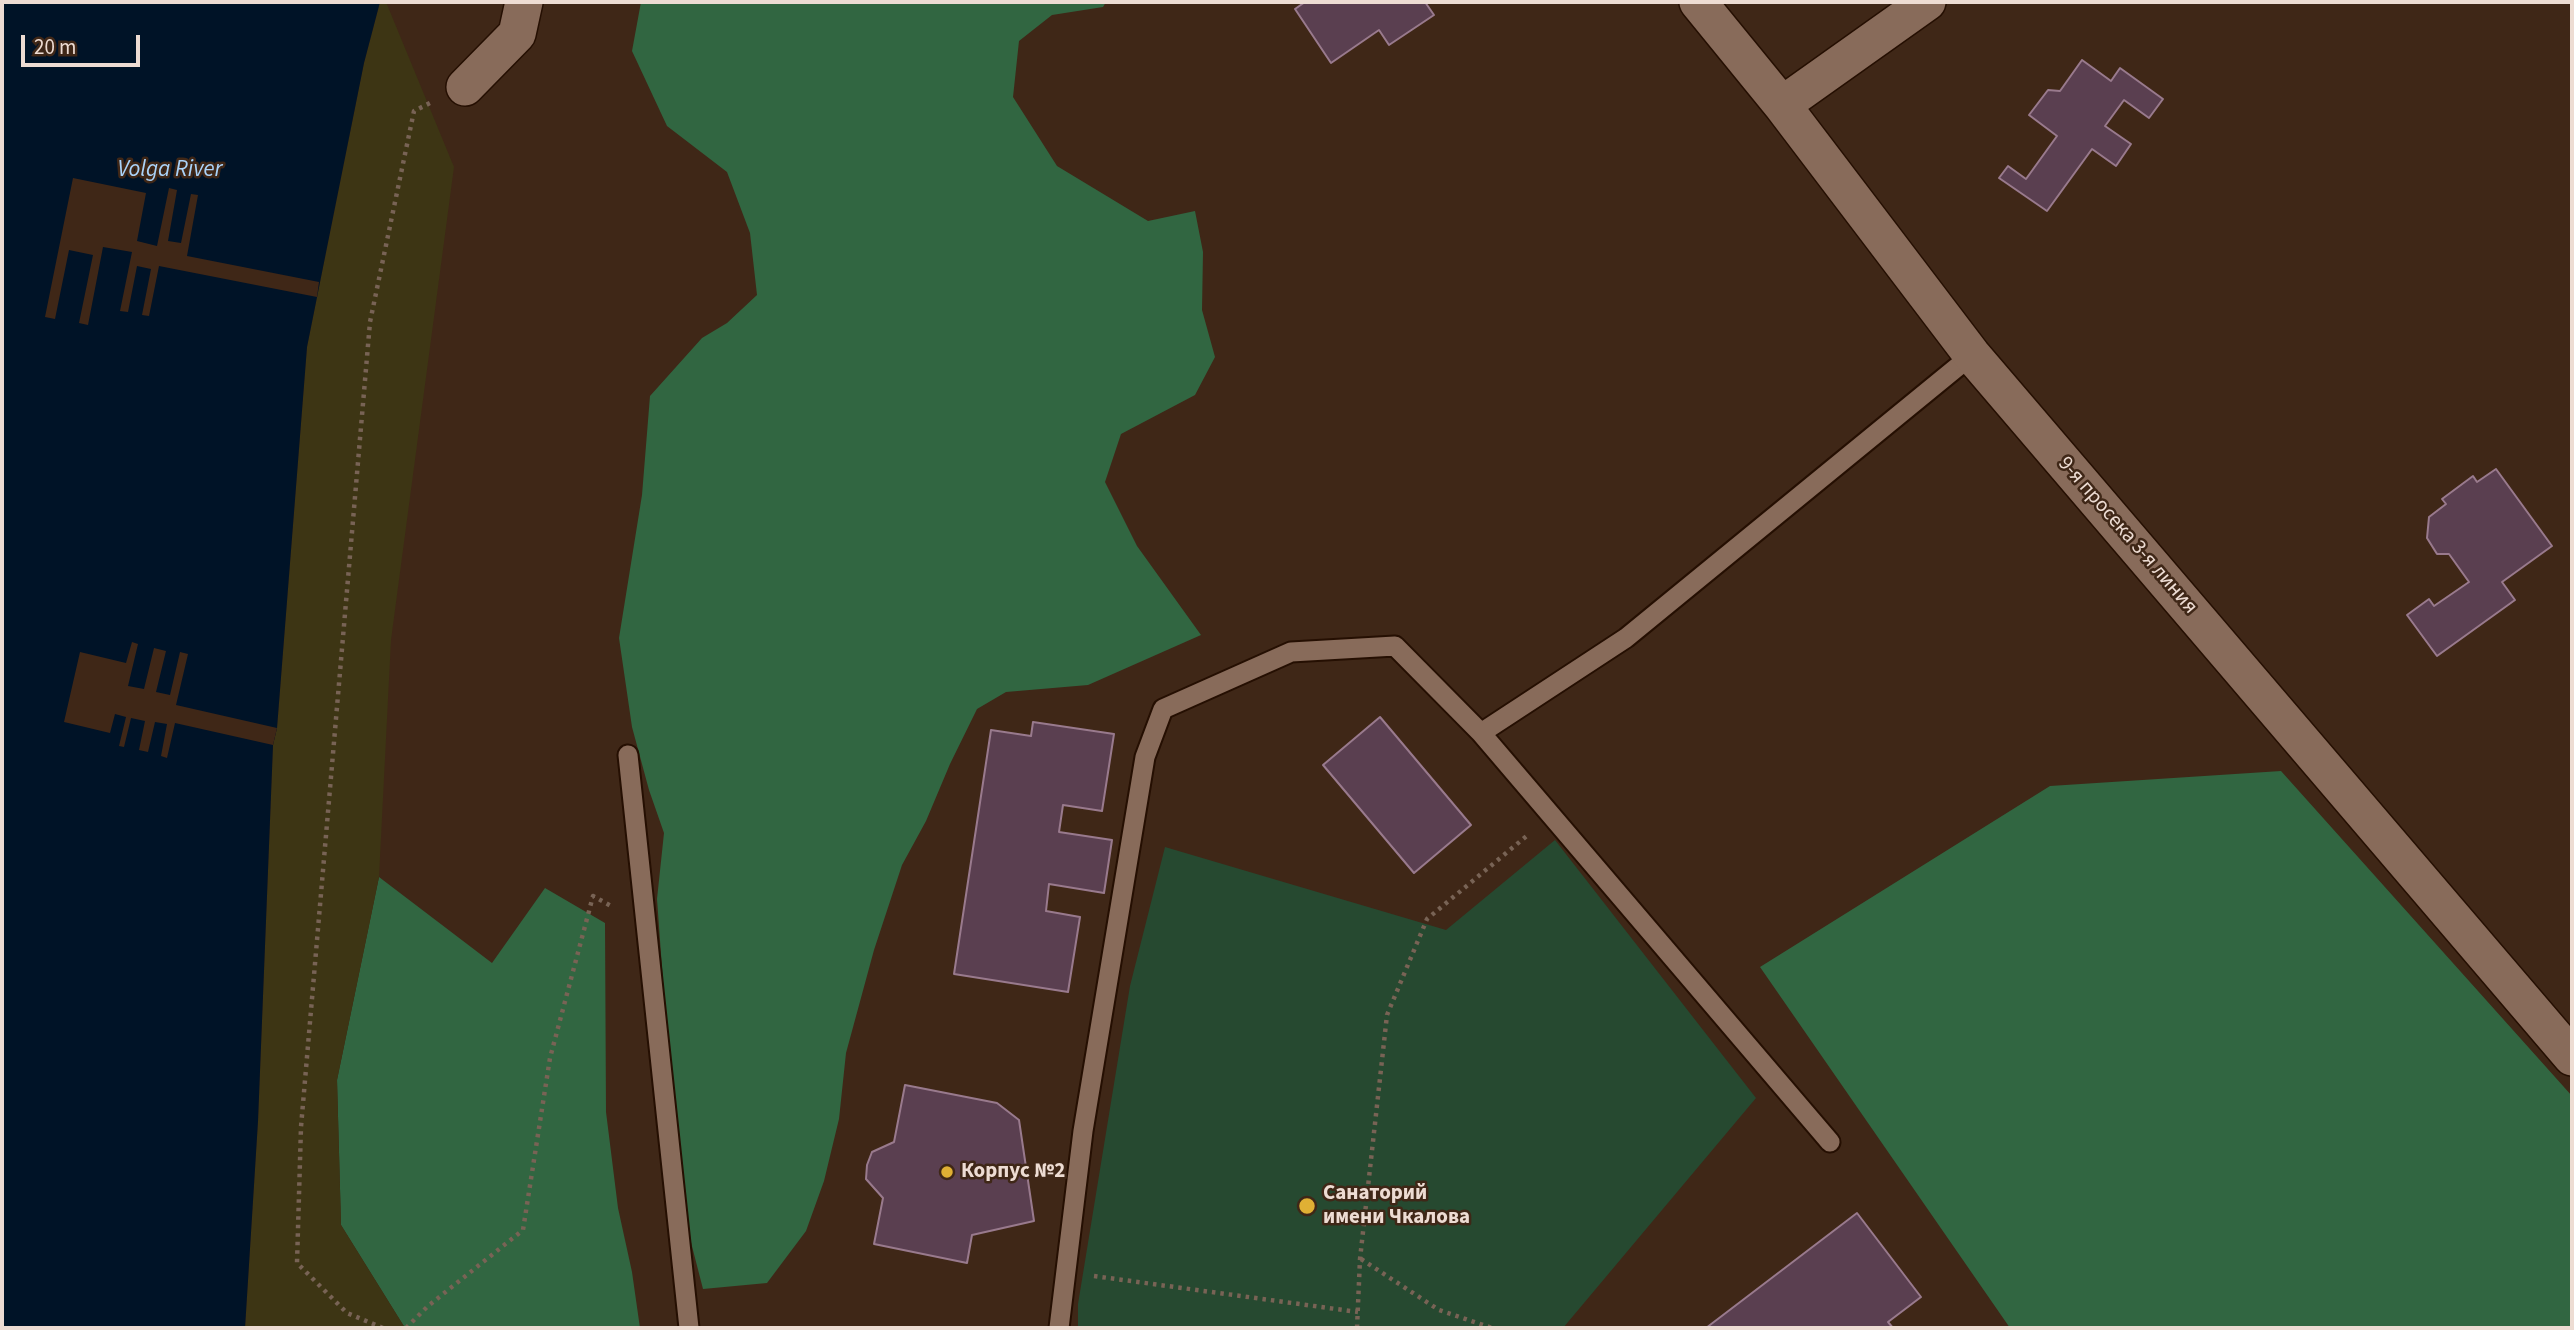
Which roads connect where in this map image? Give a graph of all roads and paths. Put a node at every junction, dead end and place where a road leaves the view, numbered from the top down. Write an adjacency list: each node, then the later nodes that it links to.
1 (524, 2): 4 (street)
2 (1698, 2): 5 (street, 9-я просека 3-я линия)
3 (1927, 2): 5 (street)
4 (465, 87): 16 (path)
5 (1782, 105): 6 (street, 9-я просека 3-я линия)
6 (1972, 355): 7 (lane); 11 (street, 9-я просека 3-я линия)
7 (1481, 733): 9 (lane); 14 (lane)
8 (628, 755): 10 (lane)
9 (1551, 815): 12 (lane); 13 (path)
10 (645, 923): 17 (path); 18 (lane)
11 (2572, 1057)
12 (1830, 1142)
13 (1360, 1259): 15 (path); 21 (path)
14 (1066, 1272): 15 (path); 19 (lane)
15 (1358, 1312): 20 (path)
16 (383, 1328)
17 (406, 1328)
18 (689, 1328)
19 (1059, 1328)
20 (1357, 1328)
21 (1492, 1328)

